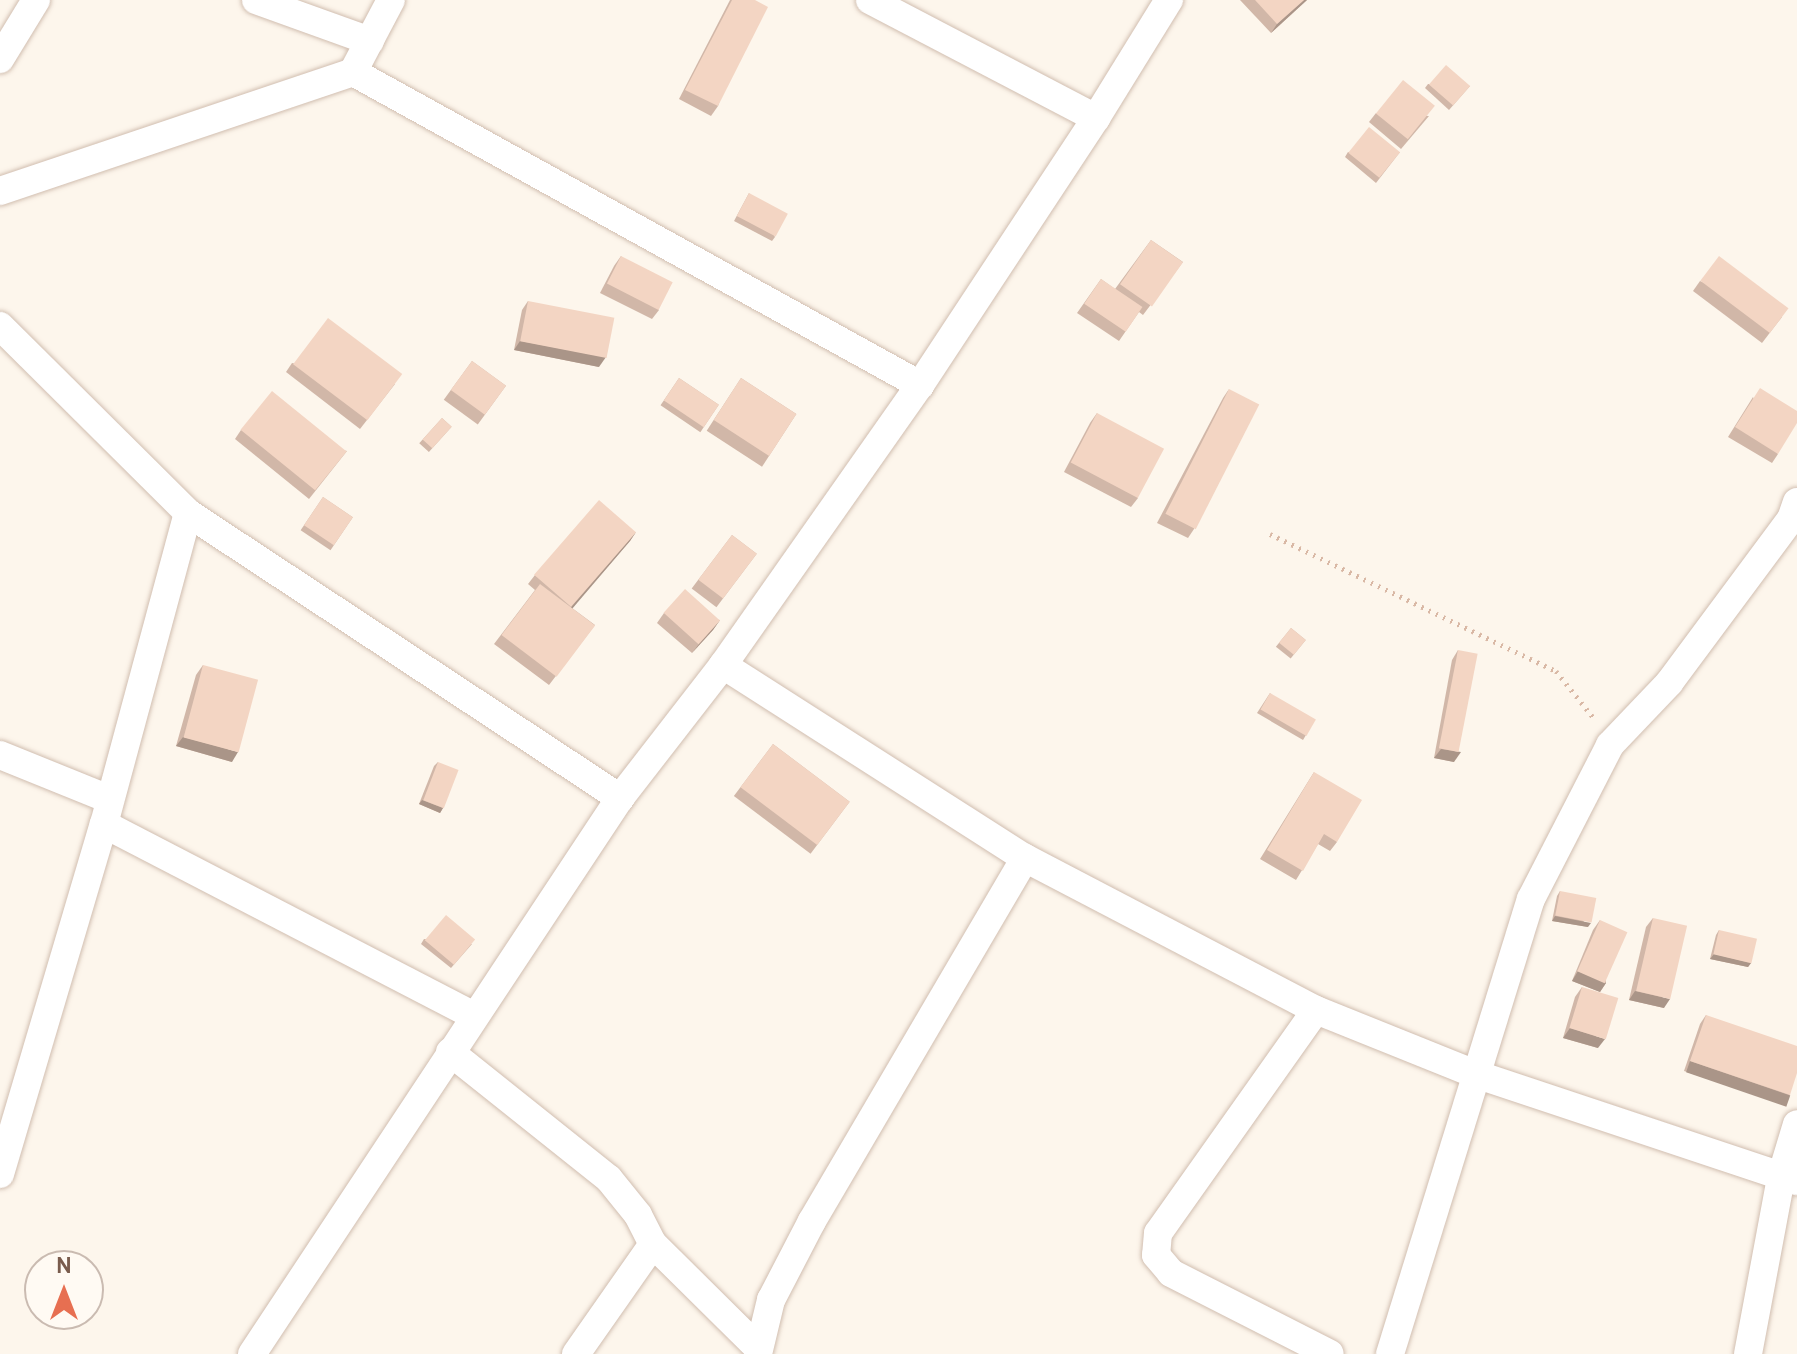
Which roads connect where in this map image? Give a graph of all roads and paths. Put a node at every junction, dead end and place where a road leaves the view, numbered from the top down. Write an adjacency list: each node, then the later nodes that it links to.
1 (36, 0): 7 (street)
2 (256, 0): 6 (street)
3 (391, 0): 6 (street)
4 (870, 0): 9 (street)
5 (1169, 0): 9 (street)
6 (370, 41): 8 (street)
7 (0, 59)
8 (353, 72): 10 (street); 12 (street)
9 (1096, 118): 12 (street)
10 (0, 191)
11 (0, 326): 13 (street)
12 (920, 385): 16 (street)
13 (188, 513): 19 (street); 20 (street)
14 (1795, 515): 17 (street)
15 (1270, 534): 17 (path)
16 (723, 665): 19 (street); 21 (street)
17 (1610, 745): 25 (street)
18 (0, 755): 20 (street)
19 (620, 798): 23 (street)
20 (106, 811): 23 (street); 26 (street)
21 (1025, 858): 22 (street); 31 (street)
22 (1316, 1010): 25 (street); 34 (street)
23 (474, 1016): 24 (street)
24 (450, 1052): 30 (street); 32 (street)
25 (1475, 1074): 29 (street); 35 (street)
26 (10, 1105): 28 (street)
27 (1797, 1124): 29 (street)
28 (0, 1174)
29 (1789, 1179): 36 (street)
30 (653, 1244): 31 (street); 33 (street)
31 (758, 1351)
32 (252, 1354)
33 (576, 1354)
34 (1330, 1354)
35 (1390, 1354)
36 (1748, 1354)

